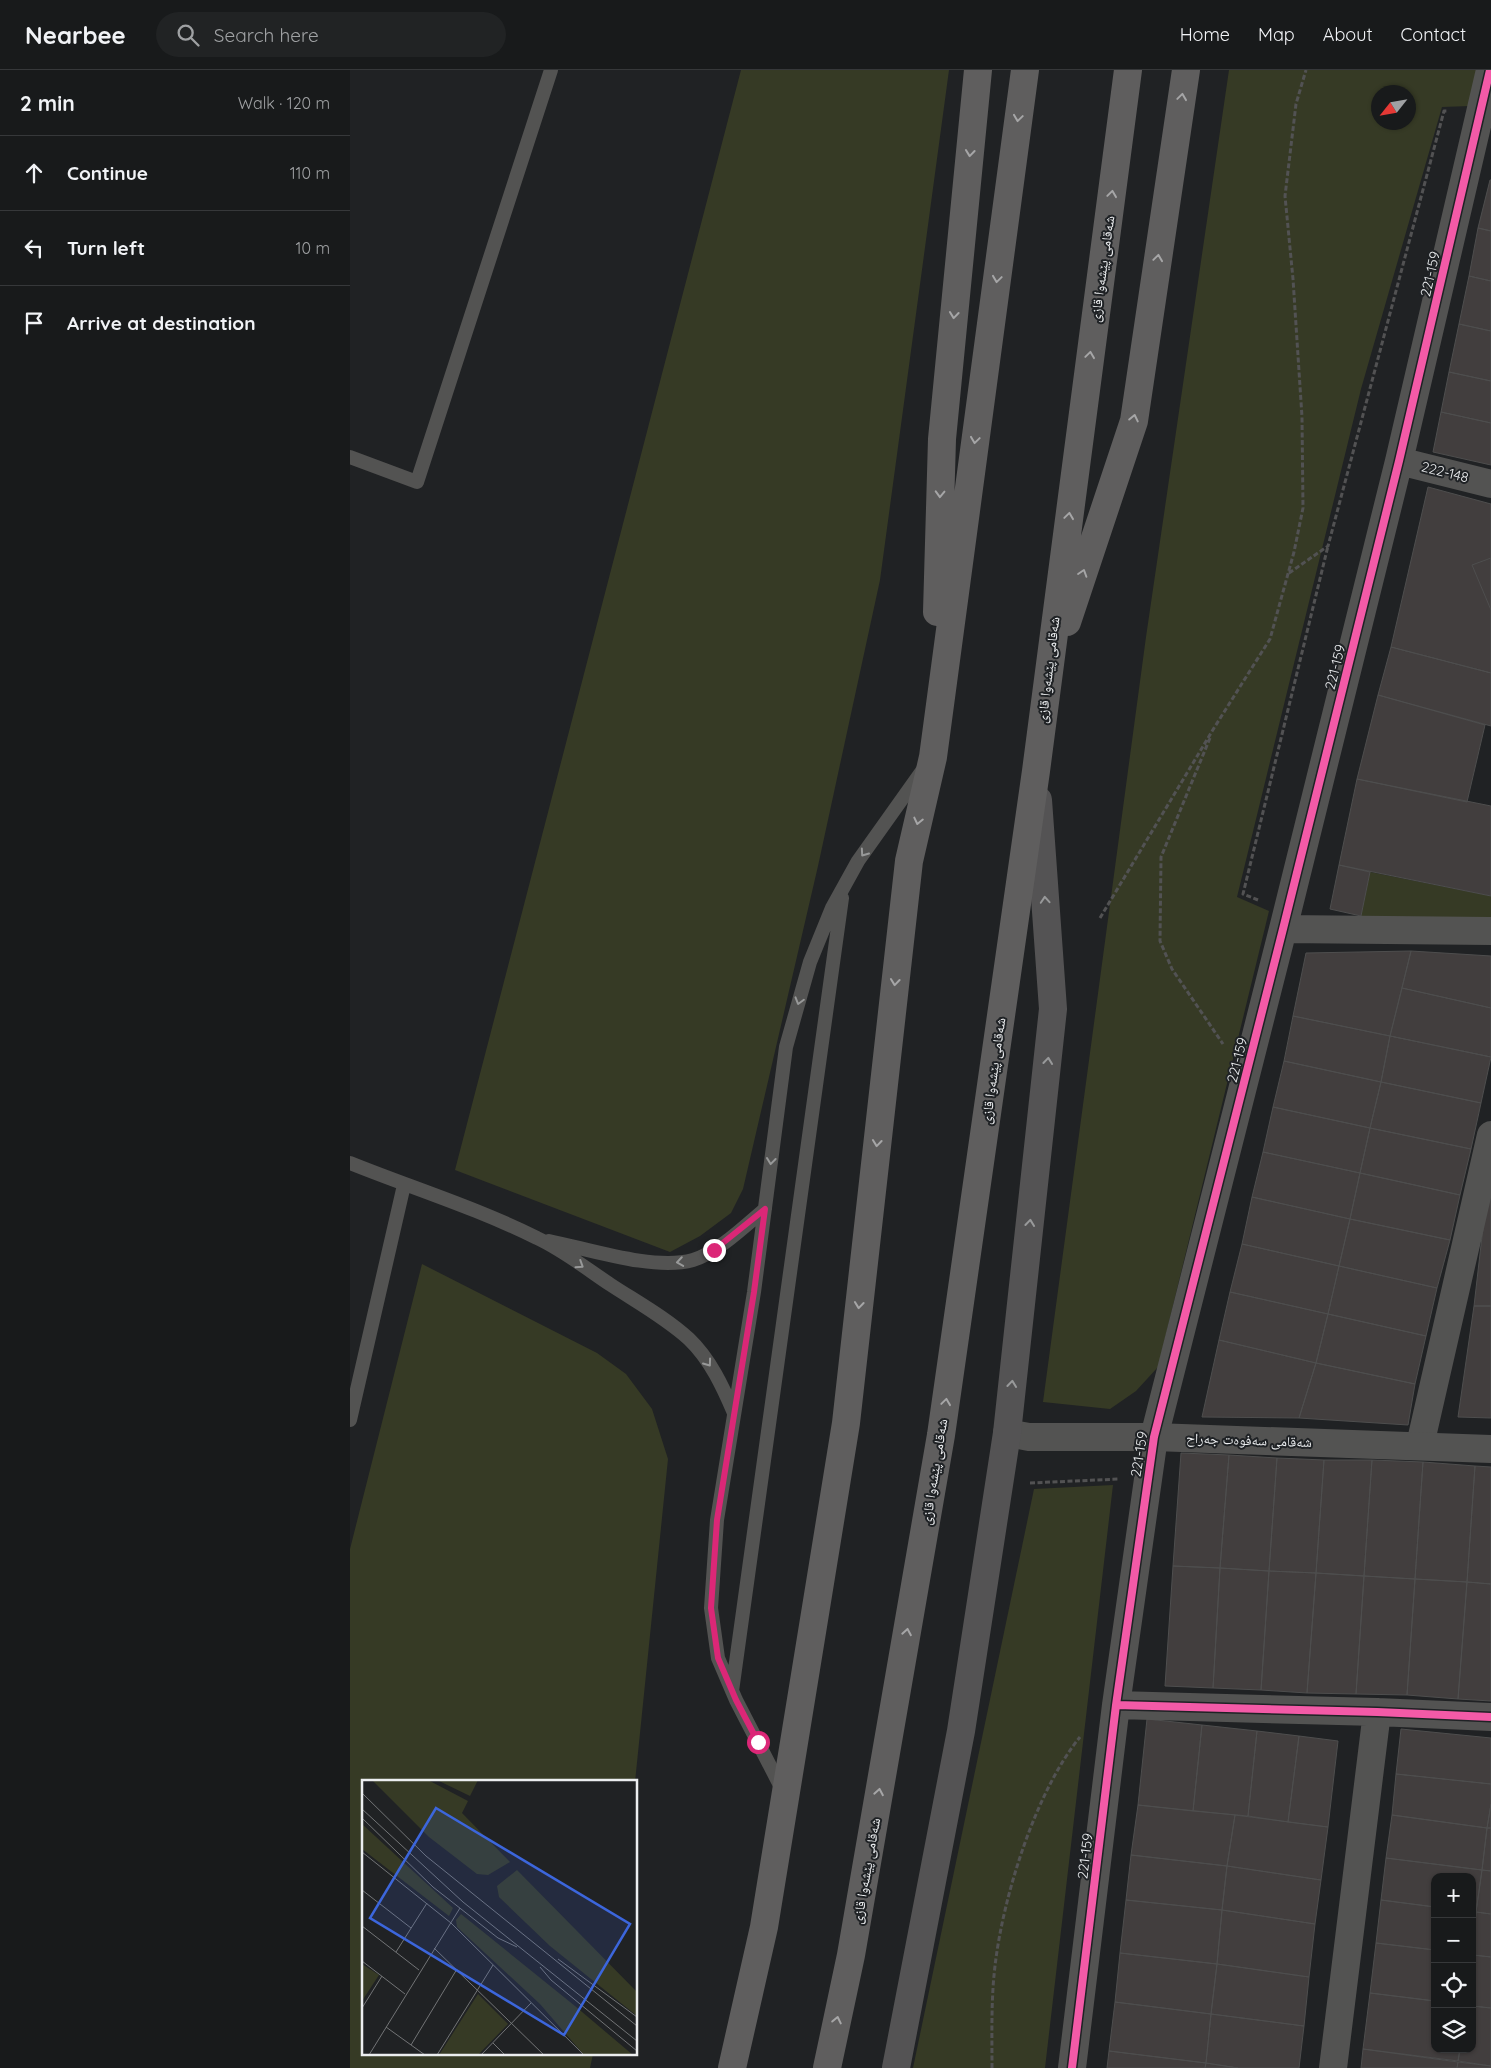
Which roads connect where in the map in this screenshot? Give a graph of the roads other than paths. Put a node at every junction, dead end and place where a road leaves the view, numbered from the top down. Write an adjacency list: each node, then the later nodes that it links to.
1 (551, 70): 7 (lane)
2 (978, 70): 11 (highway, one-way to 11)
3 (1025, 70): 11 (highway, one-way to 11)
4 (1128, 70): 10 (highway, شەقامی پێشەوا قازی, one-way to 4)
5 (1186, 70): 10 (highway, one-way to 5)
6 (1490, 70): 8 (street, 221-159)
7 (350, 458)
8 (1399, 461): 9 (street, 222-148); 14 (street, 221-159)
9 (1491, 484)
10 (1046, 685): 12 (highway, شەقامی پێشەوا قازی)
11 (933, 756): 13 (lane, one-way to 13); 32 (highway, one-way to 32)
12 (1036, 771): 24 (main road, one-way to 12); 34 (highway, شەقامی پێشەوا قازی, one-way to 12)
13 (844, 887): 20 (lane, one-way to 20); 28 (lane)
14 (1283, 929): 15 (street); 25 (street, 221-159)
15 (1491, 930)
16 (1491, 1135): 18 (street)
17 (350, 1163): 19 (lane)
18 (1485, 1182): 26 (street)
19 (404, 1185): 21 (lane); 23 (lane)
20 (765, 1209): 21 (lane, one-way to 21); 22 (lane)
21 (539, 1238): 22 (lane, one-way to 22)
22 (734, 1414): 28 (lane)
23 (350, 1420)
24 (1007, 1433): 25 (street, شەقامی سەفوەت جەراح); 35 (main road)
25 (1154, 1437): 26 (street, شەقامی سەفوەت جەراح); 29 (street, 221-159)
26 (1420, 1445): 27 (street, شەقامی سەفوەت جەراح)
27 (1491, 1449)
28 (732, 1692): 32 (lane)
29 (1116, 1705): 30 (street); 36 (street, 221-159)
30 (1377, 1712): 31 (street); 37 (street)
31 (1491, 1717)
32 (785, 1794): 33 (highway)
33 (732, 2068)
34 (827, 2068)
35 (896, 2068)
36 (1072, 2068)
37 (1334, 2068)

